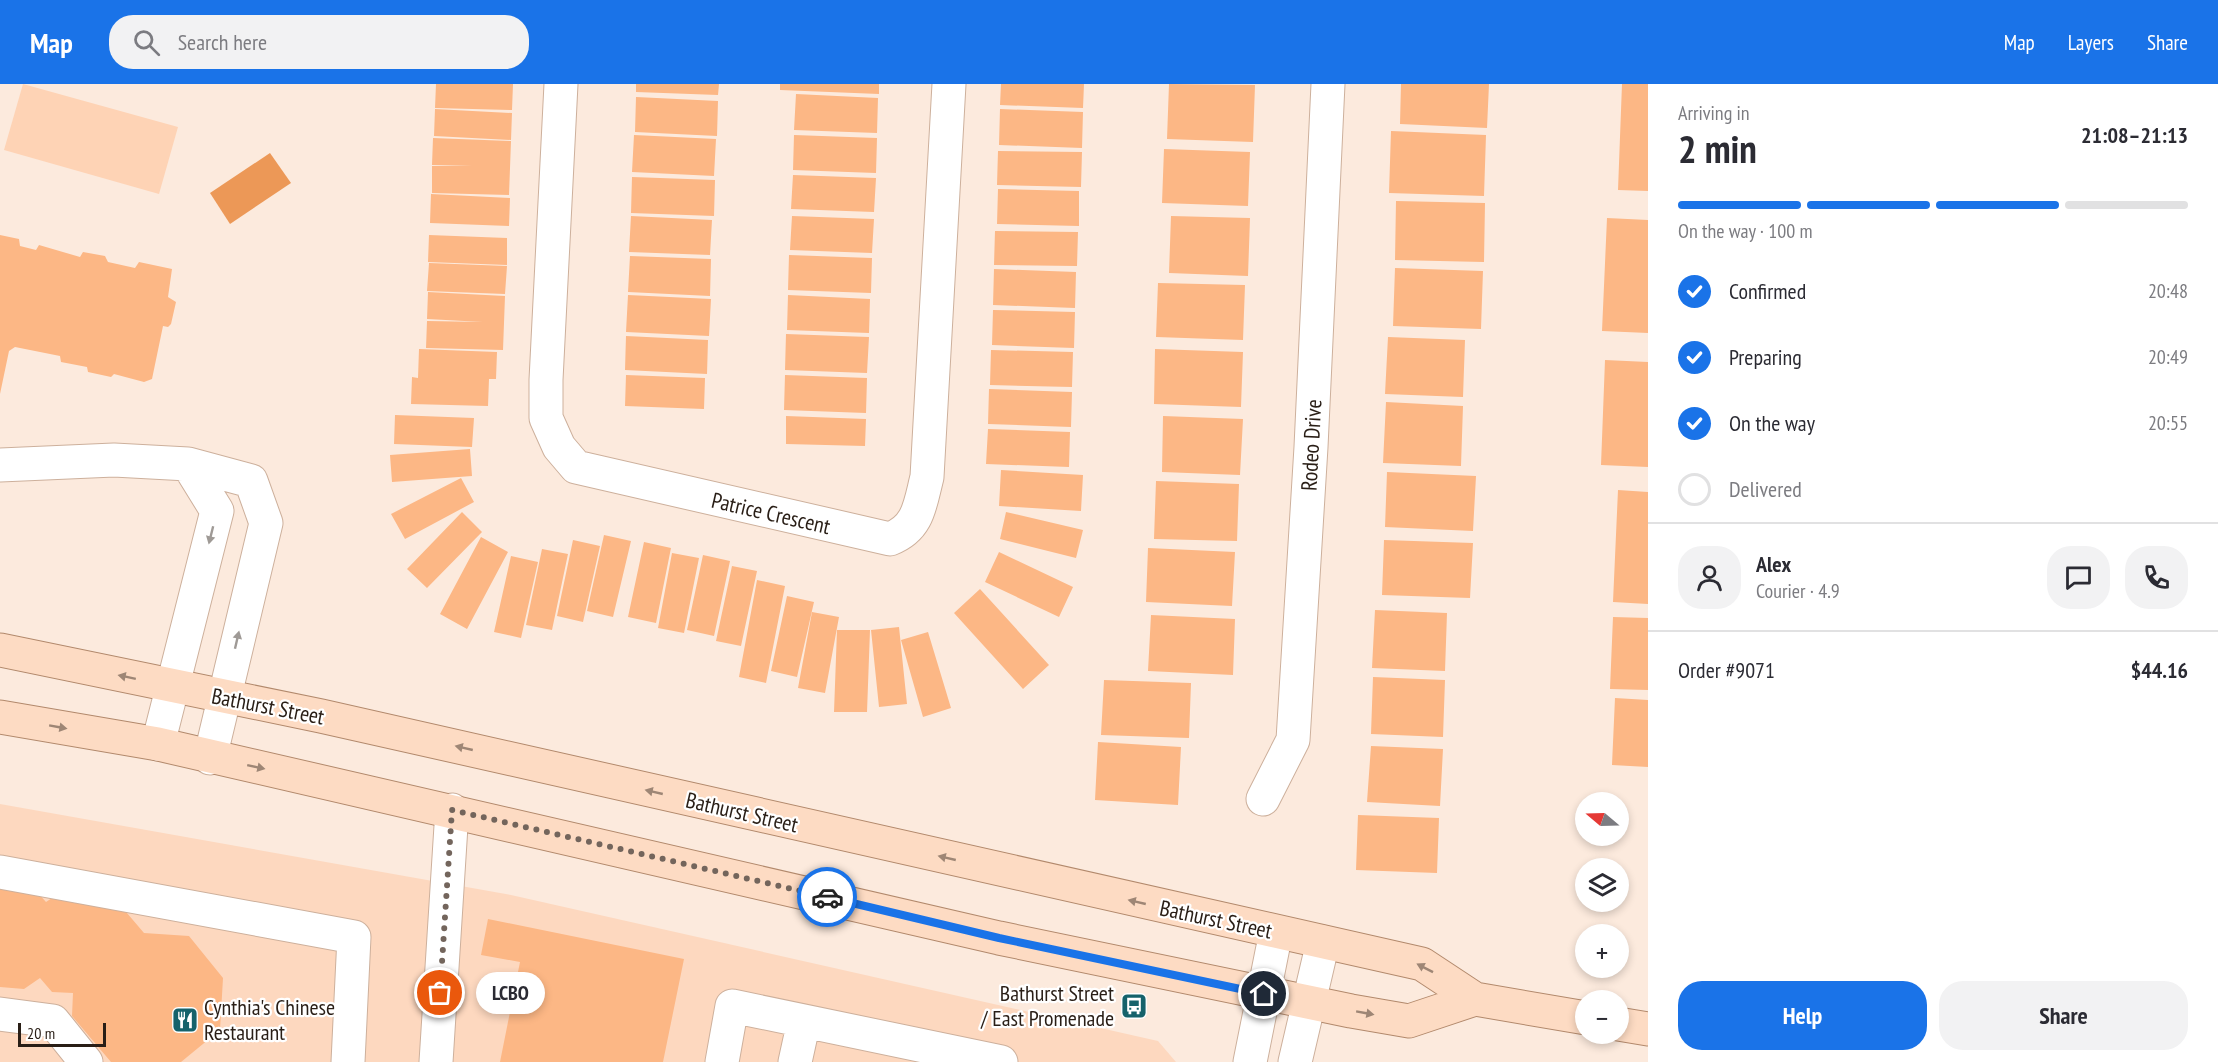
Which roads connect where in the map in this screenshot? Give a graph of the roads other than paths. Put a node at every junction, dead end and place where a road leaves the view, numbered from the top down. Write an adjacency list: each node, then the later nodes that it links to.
1 (561, 84): 2 (street, Patrice Crescent)
2 (949, 84)
3 (1328, 84): 12 (street, Rodeo Drive)
4 (188, 464): 5 (street); 7 (street, one-way to 7); 8 (street, one-way to 4)
5 (0, 465)
6 (0, 650): 7 (main road, Bathurst Street, one-way to 6)
7 (174, 687): 8 (main road, Bathurst Street); 10 (street)
8 (226, 698): 11 (street); 15 (main road, Bathurst Street, one-way to 8)
9 (0, 717): 10 (main road, Bathurst Street, one-way to 10)
10 (158, 744): 11 (main road, Bathurst Street)
11 (210, 758): 13 (main road, Bathurst Street, one-way to 13)
12 (1263, 799)
13 (452, 810): 17 (main road, Bathurst Street); 30 (street)
14 (0, 872): 29 (street)
15 (1276, 932): 16 (main road, Bathurst Street); 17 (street)
16 (1323, 942): 18 (main road, Bathurst Street, one-way to 16); 19 (street)
17 (1264, 994): 19 (main road, Bathurst Street); 33 (street)
18 (1474, 999): 19 (main road, Bathurst Street, one-way to 18); 21 (main road, Bathurst Street)
19 (1308, 1002): 34 (street)
20 (0, 1014): 28 (street)
21 (1575, 1016)
22 (804, 1021): 25 (street); 31 (street); 32 (street)
23 (1629, 1026): 24 (main road)
24 (1648, 1029)
25 (869, 1049): 26 (street)
26 (918, 1054): 27 (street)
27 (994, 1061)
28 (86, 1062)
29 (348, 1062)
30 (436, 1062)
31 (722, 1062)
32 (795, 1062)
33 (1250, 1062)
34 (1295, 1062)

